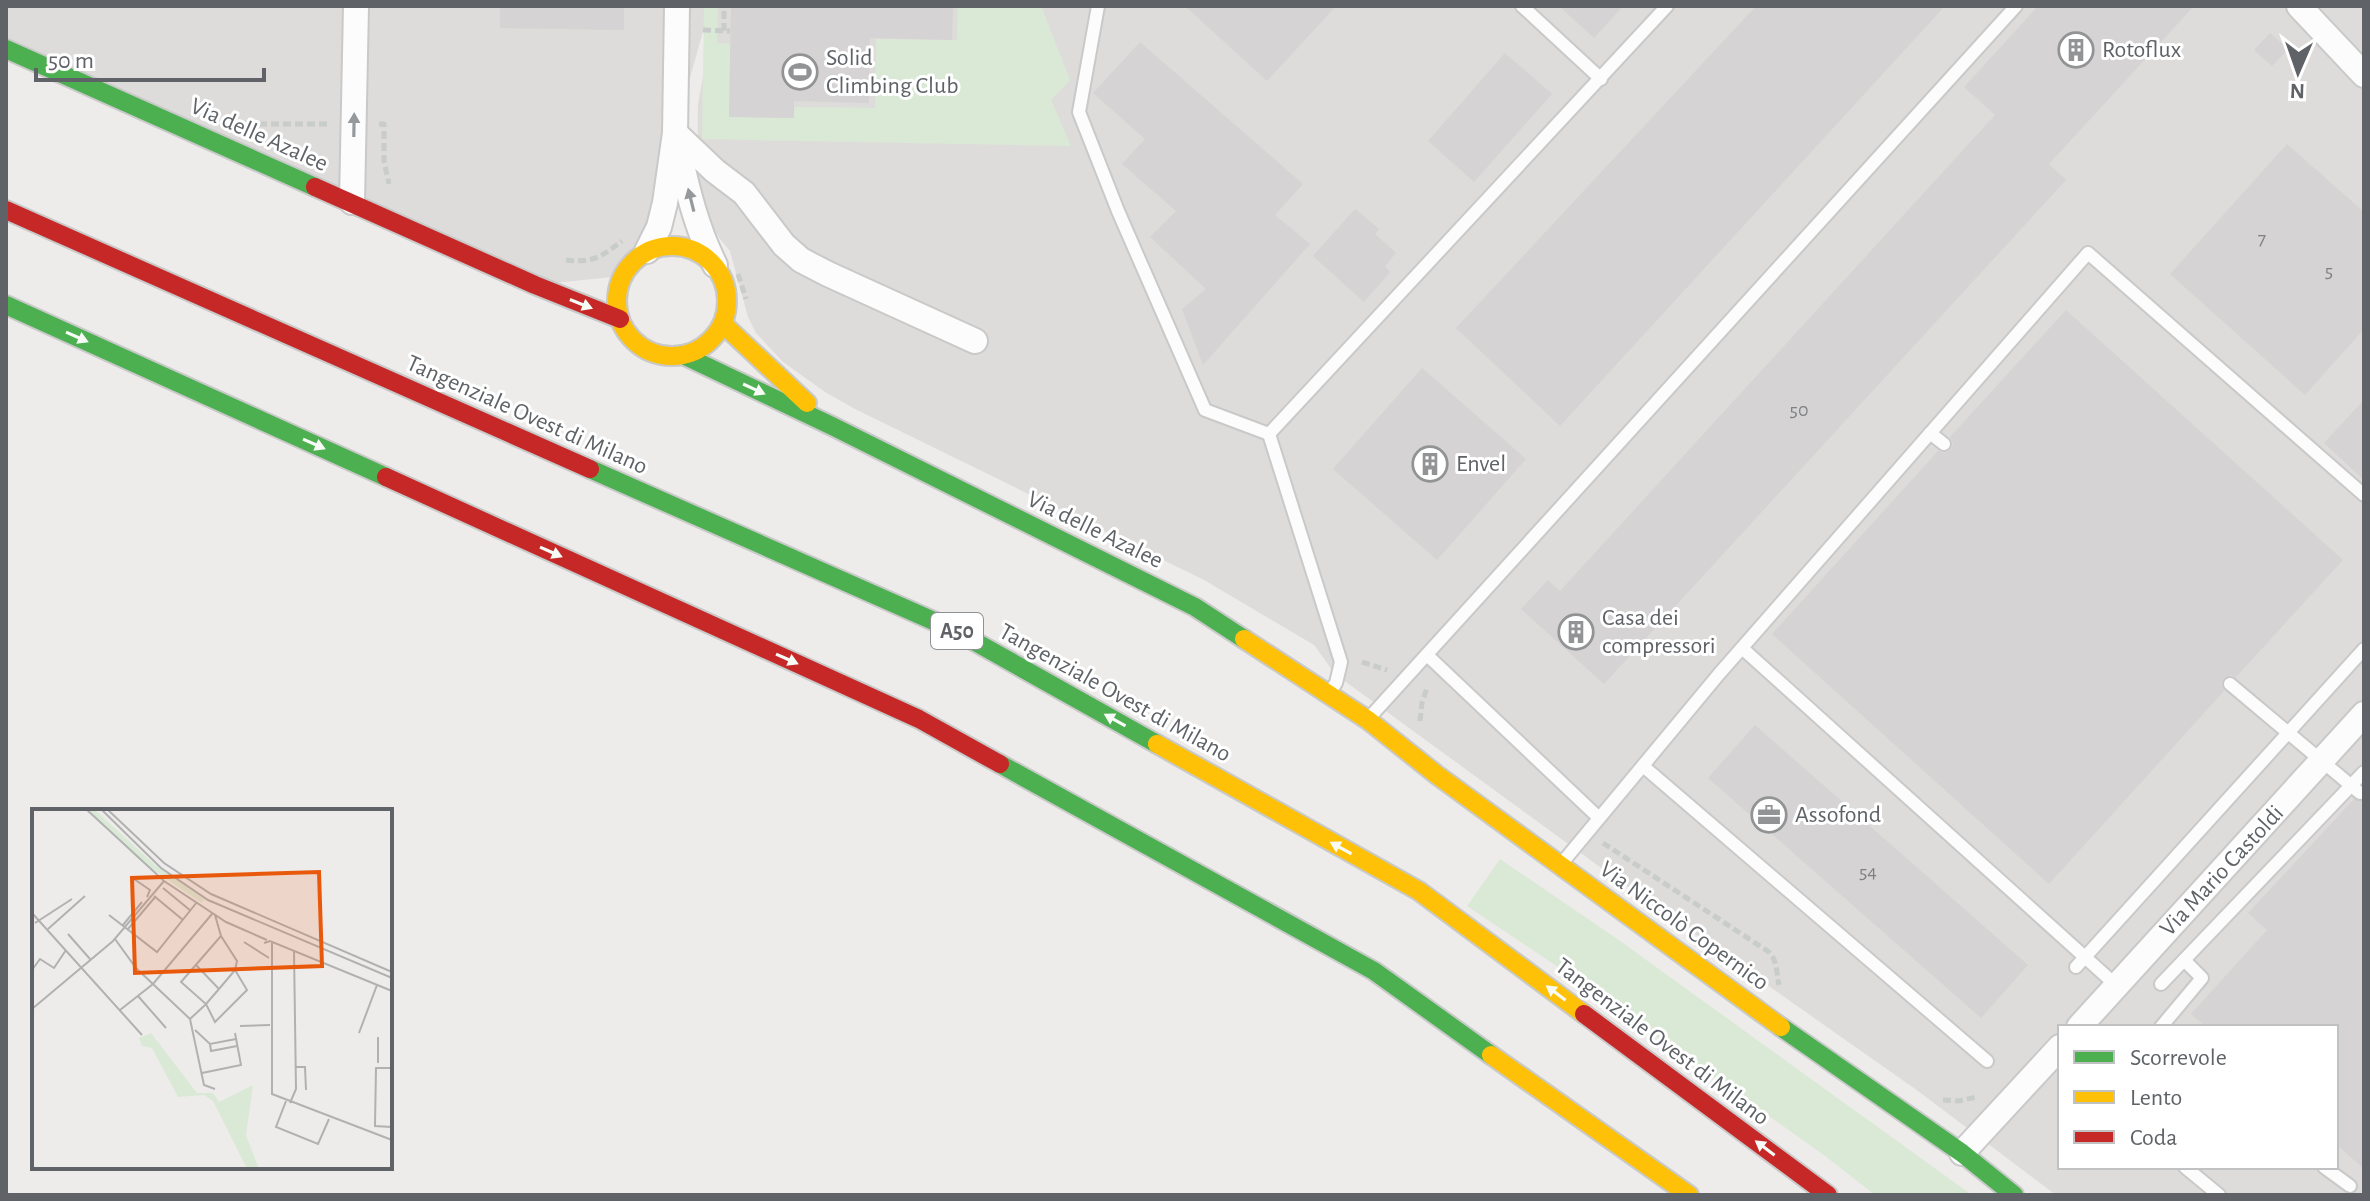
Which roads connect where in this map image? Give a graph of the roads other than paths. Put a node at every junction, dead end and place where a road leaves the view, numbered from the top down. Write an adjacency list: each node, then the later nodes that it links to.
1 (356, 6): 12 (street, one-way to 1)
2 (677, 6): 11 (street)
3 (1098, 6): 25 (lane)
4 (1522, 6): 10 (lane)
5 (1667, 6): 10 (lane)
6 (2016, 6): 30 (lane)
7 (2299, 6): 9 (street)
8 (6, 49): 12 (main road, Via delle Azalee)
9 (2362, 68)
10 (1601, 79): 25 (lane)
11 (675, 133): 14 (street); 16 (street, one-way to 11); 21 (street)
12 (352, 202): 15 (main road, Via delle Azalee)
13 (6, 210): 56 (main road, Tangenziale Ovest di Milano / A50, one-way to 13)
14 (636, 244): 16 (main road); 19 (main road)
15 (492, 264): 17 (main road, Via delle Azalee); 19 (main road, Via delle Azalee, one-way to 19)
16 (715, 265): 20 (main road)
17 (571, 279)
18 (6, 305): 55 (main road, one-way to 55)
19 (620, 319): 22 (main road)
20 (723, 324): 22 (main road); 23 (main road, Via delle Azalee)
21 (975, 341)
22 (683, 355): 23 (main road, Via delle Azalee, one-way to 23)
23 (832, 426): 32 (main road, Via delle Azalee)
24 (1930, 433): 26 (lane); 27 (lane); 28 (lane)
25 (1269, 434): 32 (lane)
26 (1944, 444)
27 (2364, 495)
28 (1742, 648): 37 (lane); 42 (lane)
29 (2364, 649): 35 (lane)
30 (1427, 655): 34 (lane); 40 (lane)
31 (2230, 684): 35 (lane)
32 (1329, 693): 34 (main road, Via Niccolò Copernico)
33 (2364, 714): 36 (street, Via Mario Castoldi)
34 (1368, 720): 41 (main road, Via Niccolò Copernico)
35 (2288, 733): 36 (lane); 42 (lane)
36 (2322, 762): 39 (lane); 46 (street, Via Mario Castoldi)
37 (1643, 766): 40 (lane); 50 (lane)
38 (2364, 772): 39 (lane)
39 (2355, 789): 43 (lane)
40 (1599, 818): 41 (lane)
41 (1560, 865): 51 (main road, Via Niccolò Copernico)
42 (2086, 956): 44 (lane); 46 (lane)
43 (2184, 960): 45 (lane); 48 (lane)
44 (2076, 967)
45 (2161, 984)
46 (2117, 986): 47 (street, Via Mario Castoldi)
47 (2081, 1025)
48 (2163, 1025)
49 (2057, 1057): 51 (street)
50 (1987, 1061)
51 (1962, 1153): 57 (main road, Via Niccolò Copernico)
52 (2187, 1169): 58 (lane)
53 (2327, 1169): 54 (lane)
54 (2350, 1186)
55 (1689, 1195)
56 (1828, 1195)
57 (2014, 1195)
58 (2219, 1195)

